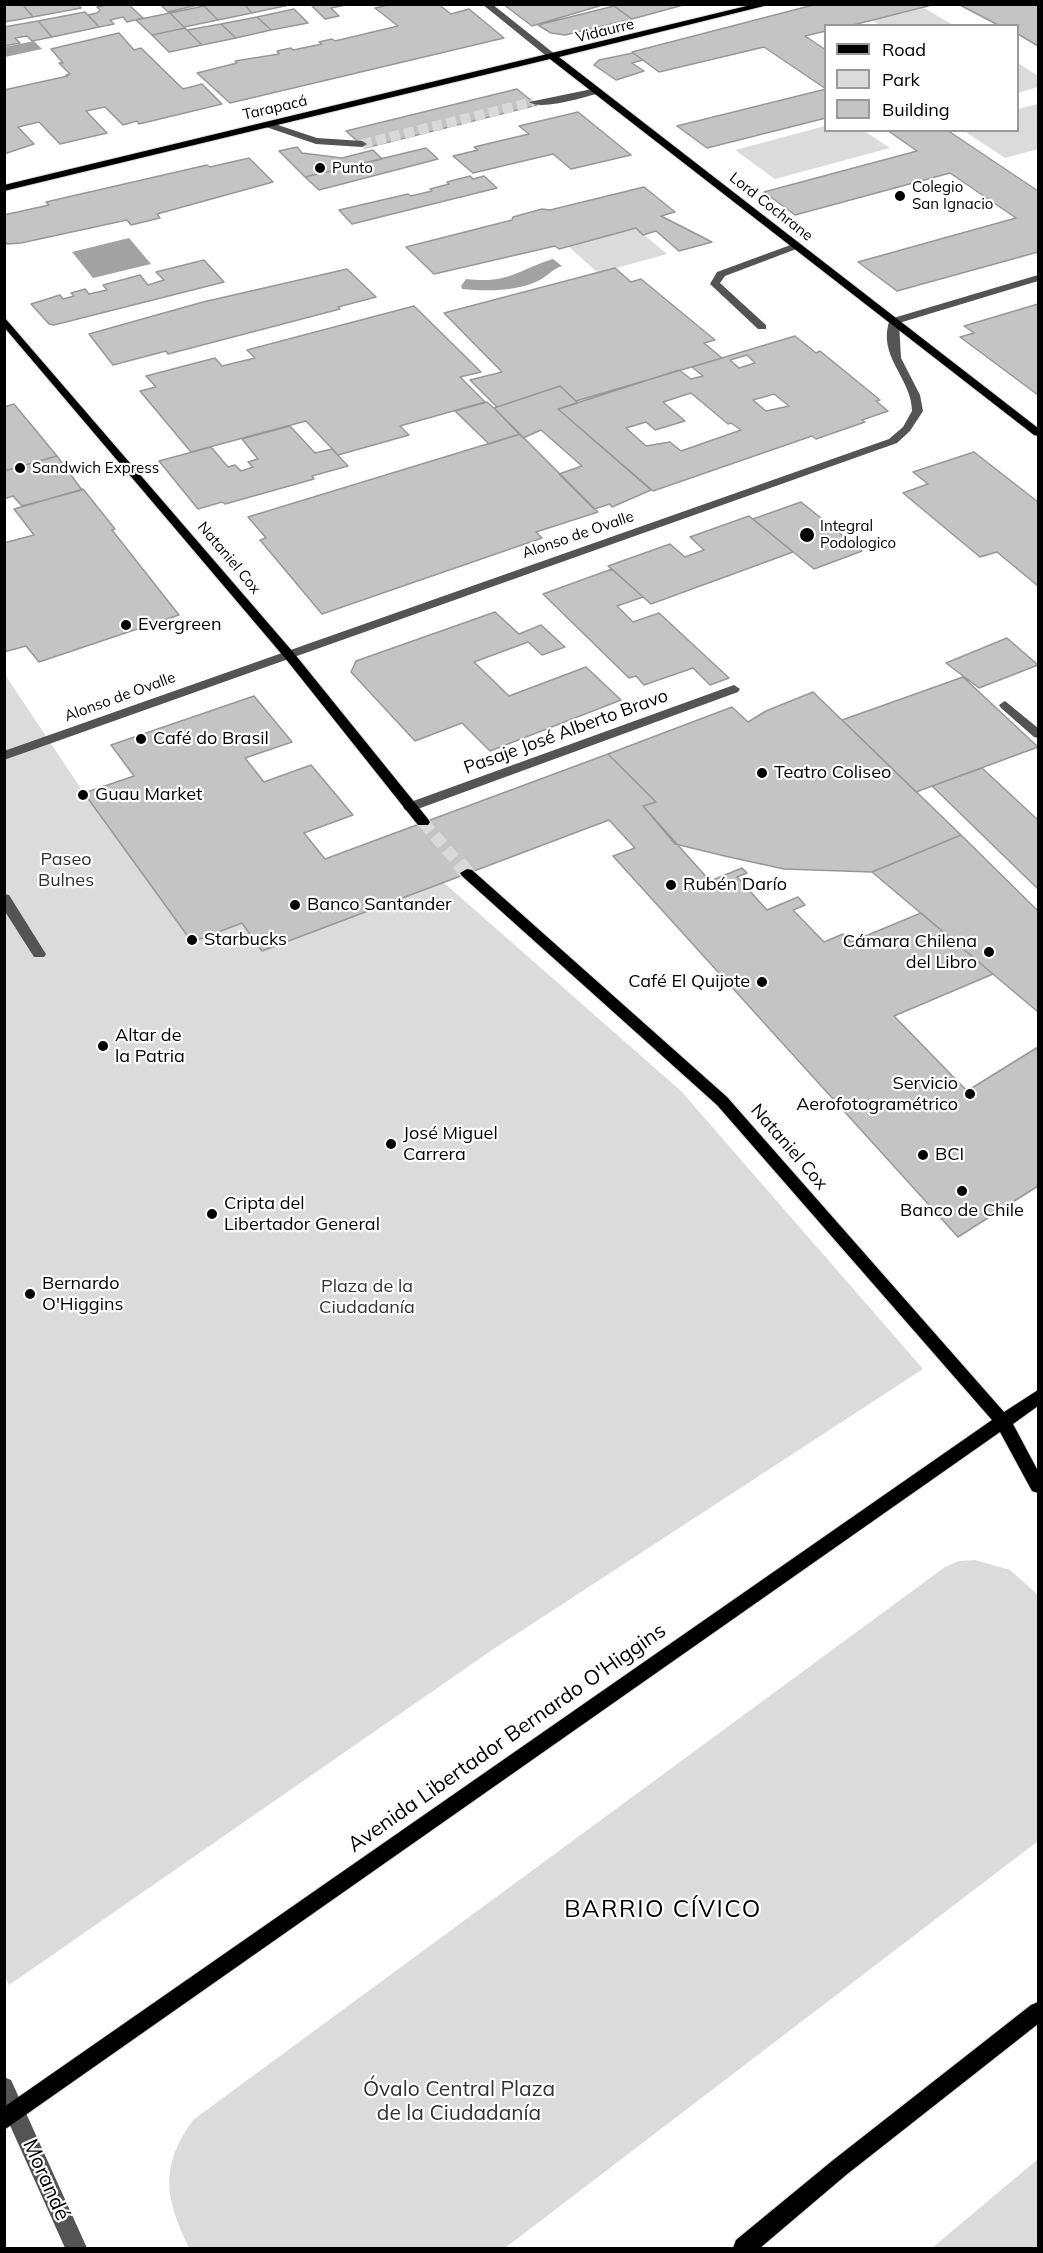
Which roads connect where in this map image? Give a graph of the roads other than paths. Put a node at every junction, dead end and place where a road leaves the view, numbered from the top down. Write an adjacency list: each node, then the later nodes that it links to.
1 (486, 4): 3 (street, Lord Cochrane)
2 (768, 4): 3 (main road, Vidaurre)
3 (553, 57): 4 (main road, Lord Cochrane); 6 (main road, Tarapacá)
4 (597, 91): 5 (street); 9 (main road, Lord Cochrane)
5 (533, 102)
6 (269, 125): 7 (street); 8 (main road, Tarapacá)
7 (362, 144)
8 (4, 188)
9 (796, 246): 12 (main road, Lord Cochrane); 13 (street)
10 (1038, 278): 12 (street)
11 (4, 320): 15 (main road, Nataniel Cox)
12 (894, 321): 14 (main road, Lord Cochrane); 15 (street, Alonso de Ovalle)
13 (762, 327)
14 (1038, 433)
15 (289, 655): 19 (street, Alonso de Ovalle); 20 (main road, Nataniel Cox)
16 (734, 689): 20 (street, Pasaje José Alberto Bravo)
17 (1005, 705): 18 (street)
18 (1038, 734)
19 (4, 756)
20 (411, 807): 21 (main road, Nataniel Cox)
21 (423, 822)
22 (466, 873): 26 (main road, Nataniel Cox)
23 (4, 898): 24 (street)
24 (39, 954)
25 (1038, 1397): 26 (main road, Avenida Libertador Bernardo O'Higgins)
26 (1003, 1422): 27 (main road, Nataniel Cox); 30 (main road, Avenida Libertador Bernardo O'Higgins)
27 (1038, 1486)
28 (1038, 2012): 32 (main road)
29 (4, 2087): 30 (street, Morandé)
30 (10, 2116): 31 (street, Morandé)
31 (76, 2248)
32 (744, 2248)

